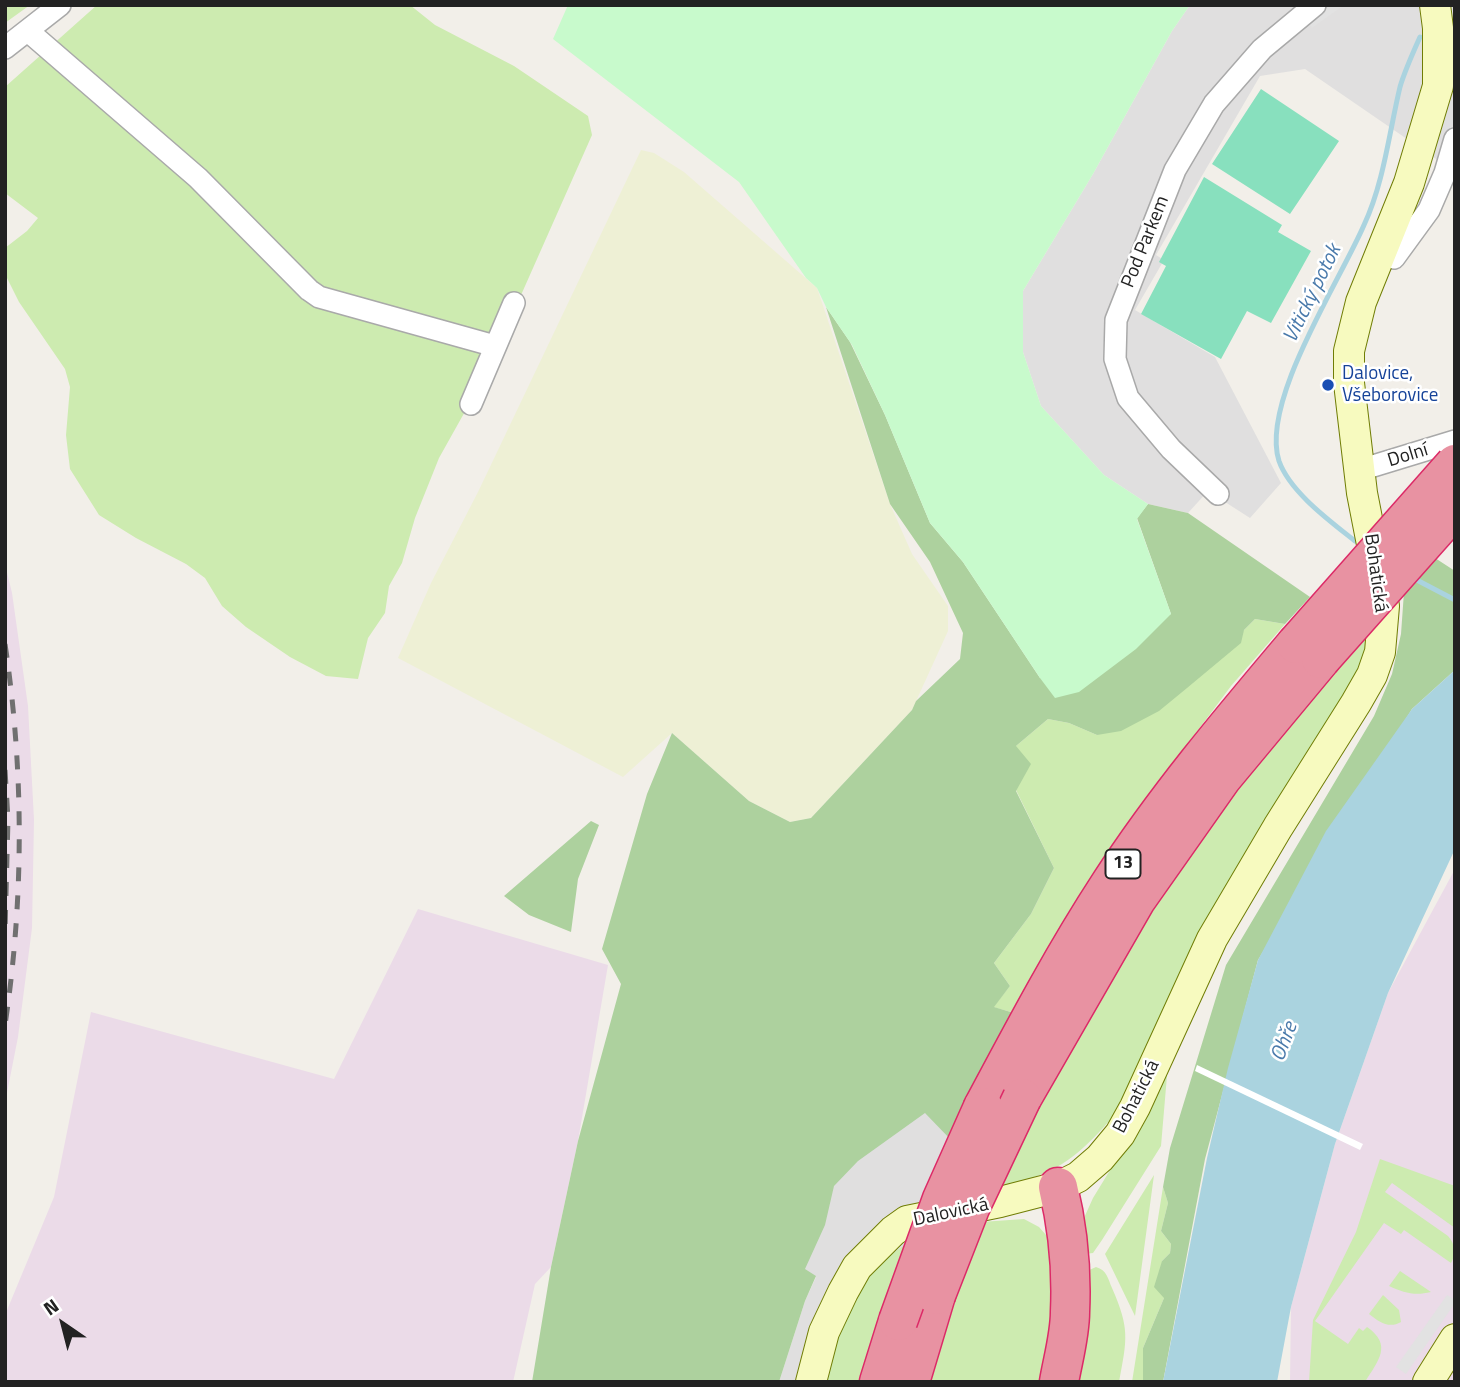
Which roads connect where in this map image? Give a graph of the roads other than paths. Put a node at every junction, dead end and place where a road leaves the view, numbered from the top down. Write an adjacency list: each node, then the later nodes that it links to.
1 (60, 5): 4 (street)
2 (1315, 5): 14 (street, Pod Parkem)
3 (1435, 5): 7 (street, Bohatická)
4 (28, 31): 5 (street); 9 (street)
5 (5, 48)
6 (1455, 139): 7 (street)
7 (1387, 255): 13 (street, Bohatická)
8 (514, 303): 9 (street)
9 (495, 346): 10 (street)
10 (471, 404)
11 (1455, 441): 13 (street, Dolní)
12 (1455, 464): 16 (highway, 13, bridge)
13 (1360, 470): 17 (street, Bohatická)
14 (1218, 494)
15 (1455, 508): 16 (highway, 13, bridge)
16 (1309, 651): 20 (highway, 13, bridge); 21 (highway, 13, bridge)
17 (1058, 1187): 19 (street, Dalovická); 22 (highway)
18 (1455, 1339): 23 (street)
19 (811, 1382)
20 (879, 1382)
21 (910, 1382)
22 (1059, 1382)
23 (1428, 1382)

